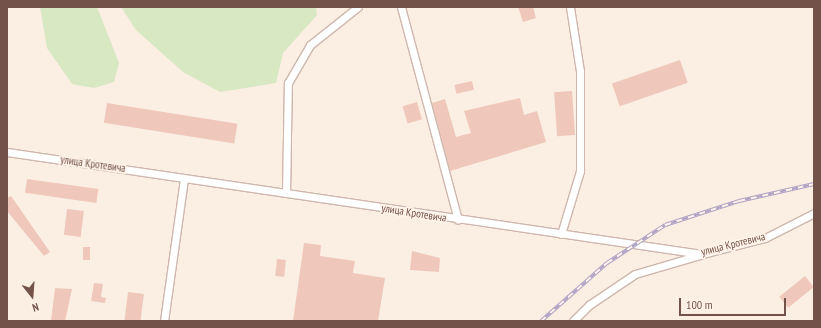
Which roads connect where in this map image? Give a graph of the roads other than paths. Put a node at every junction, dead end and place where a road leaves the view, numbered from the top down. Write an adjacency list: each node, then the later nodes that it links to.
1 (358, 7): 6 (street)
2 (401, 7): 8 (street)
3 (570, 7): 9 (street)
4 (7, 152): 5 (street, улица Кротевича)
5 (184, 178): 6 (street, улица Кротевича); 11 (street)
6 (286, 193): 8 (street, улица Кротевича)
7 (814, 213): 10 (street, улица Кротевича)
8 (458, 220): 9 (street, улица Кротевича)
9 (561, 234): 10 (street, улица Кротевича)
10 (702, 254): 12 (street)
11 (164, 321)
12 (573, 321)

